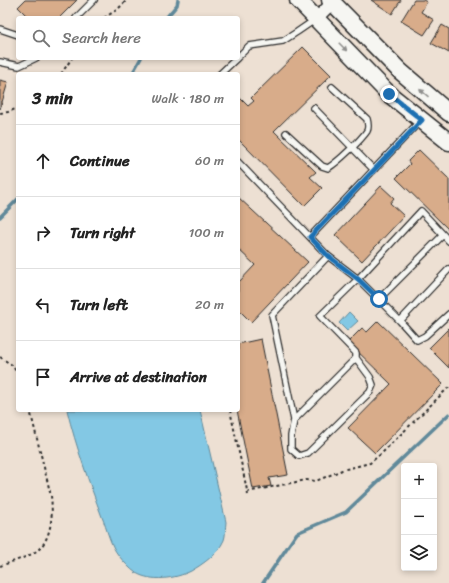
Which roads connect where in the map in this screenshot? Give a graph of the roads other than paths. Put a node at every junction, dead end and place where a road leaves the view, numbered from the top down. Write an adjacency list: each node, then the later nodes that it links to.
1 (94, 0): 4 (lane)
2 (298, 0): 5 (main road)
3 (332, 1): 5 (street); 15 (main road, one-way to 3)
4 (78, 16)
5 (316, 19): 8 (lane); 16 (main road, one-way to 16)
6 (0, 28): 7 (lane)
7 (16, 33)
8 (240, 56)
9 (32, 60): 11 (lane)
10 (236, 60): 12 (lane)
11 (0, 62)
12 (222, 72)
13 (332, 87): 19 (lane)
14 (314, 108): 19 (lane)
15 (449, 113)
16 (422, 120): 18 (main road); 21 (lane)
17 (286, 133): 19 (lane)
18 (449, 142)
19 (352, 147): 21 (lane)
20 (240, 164): 23 (lane)
21 (374, 170): 23 (lane)
22 (443, 235): 24 (lane); 27 (lane); 28 (lane)
23 (310, 237): 25 (lane)
24 (449, 241)
25 (328, 256): 27 (lane); 32 (lane)
26 (449, 269): 30 (lane)
27 (358, 279): 28 (lane); 31 (lane)
28 (379, 299): 30 (lane)
29 (449, 314): 30 (lane)
30 (400, 321)
31 (356, 358): 32 (lane); 32 (lane)
32 (294, 420)

